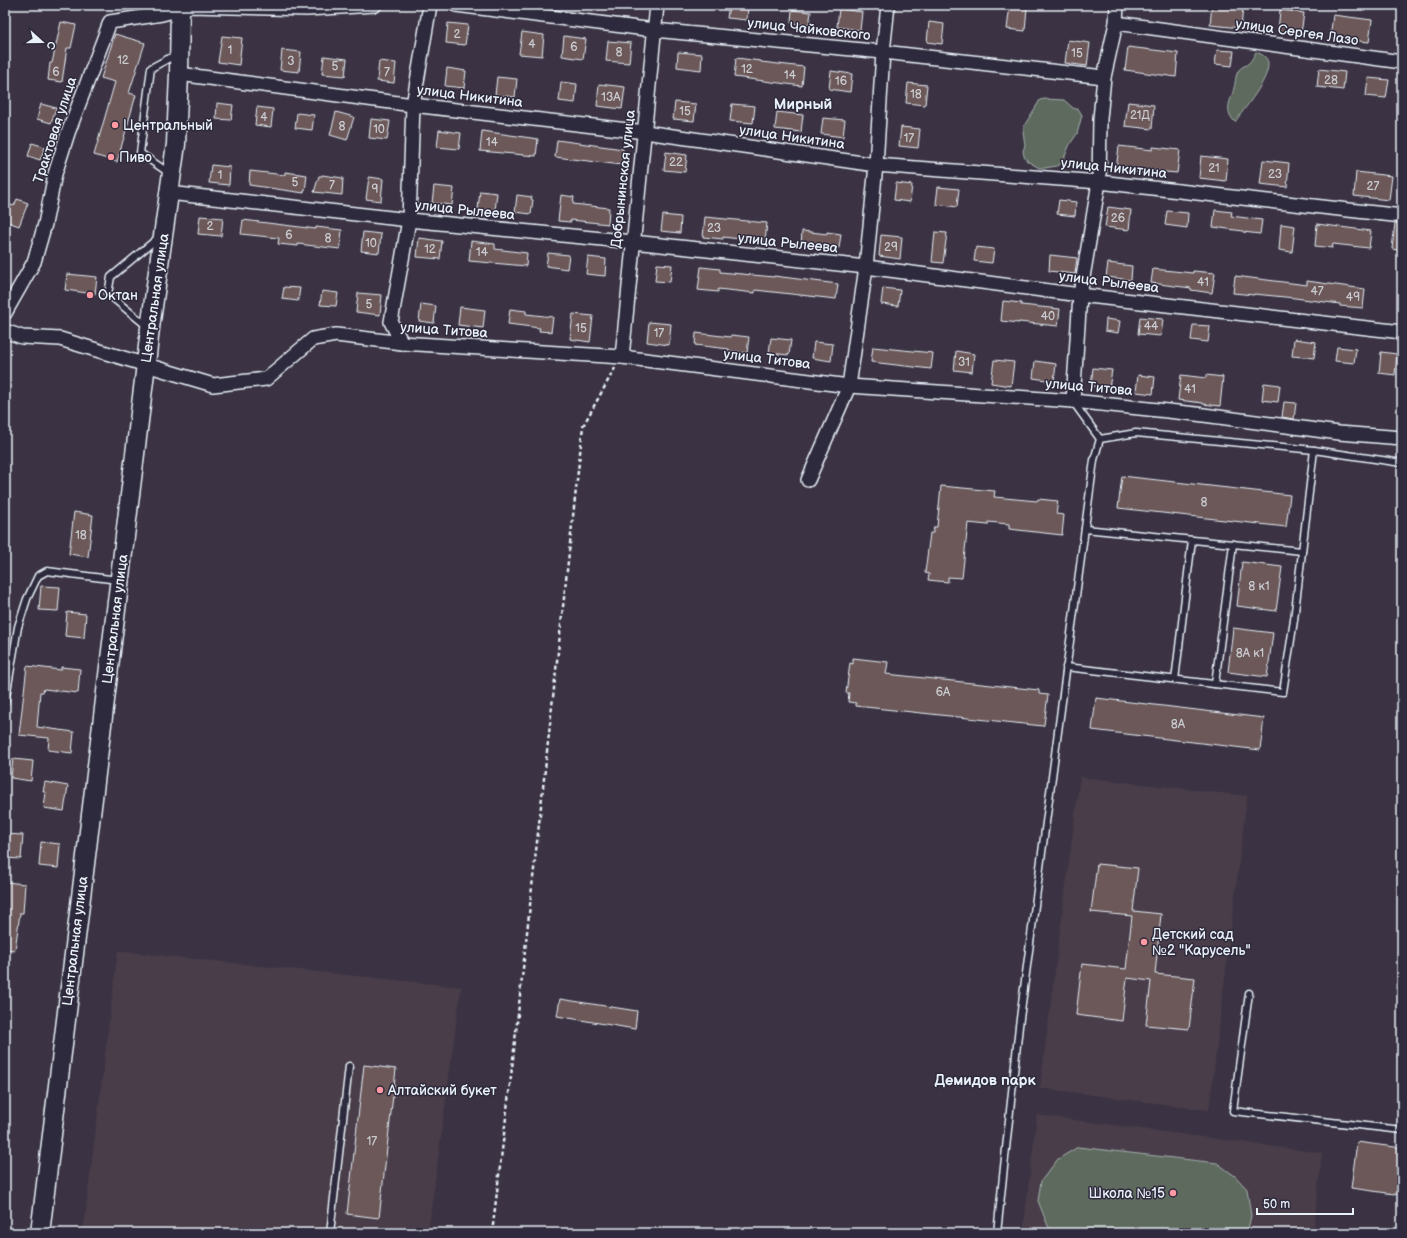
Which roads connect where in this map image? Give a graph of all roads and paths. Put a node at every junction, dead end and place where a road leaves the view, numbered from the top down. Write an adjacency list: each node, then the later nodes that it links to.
1 (375, 5): 7 (street)
2 (430, 5): 15 (street)
3 (456, 5): 9 (street, улица Чайковского)
4 (657, 5): 9 (street, Добрынинская улица)
5 (888, 5): 10 (street)
6 (1117, 5): 8 (street)
7 (180, 7): 11 (street, Центральная улица); 26 (street, Трактовая улица)
8 (1116, 23): 12 (street, улица Сергея Лазо); 14 (street)
9 (654, 30): 10 (street, улица Чайковского); 16 (street, Добрынинская улица)
10 (883, 52): 14 (street, улица Чайковского); 17 (street)
11 (179, 54): 13 (street, Центральная улица); 19 (lane)
12 (1402, 62)
13 (179, 74): 15 (street, улица Никитина); 19 (street, Центральная улица)
14 (1104, 77): 18 (street)
15 (413, 105): 16 (street, улица Никитина); 21 (street)
16 (645, 132): 17 (street, улица Никитина); 23 (street, Добрынинская улица)
17 (876, 164): 18 (street, улица Никитина); 24 (street)
18 (1099, 182): 20 (street, улица Никитина); 25 (street)
19 (170, 184): 21 (street, улица Рылеева); 22 (street, Центральная улица)
20 (1402, 216)
21 (410, 220): 23 (street, улица Рылеева); 30 (street)
22 (164, 234): 27 (street, Центральная улица); 27 (lane)
23 (633, 242): 24 (street, улица Рылеева); 31 (street, Добрынинская улица)
24 (866, 267): 25 (street, улица Рылеева); 33 (street)
25 (1080, 295): 29 (street, улица Рылеева); 34 (street)
26 (5, 313)
27 (150, 328): 32 (street, Центральная улица)
28 (5, 331): 32 (street, улица Титова)
29 (1402, 332)
30 (402, 344): 31 (street, улица Титова); 32 (street, улица Титова)
31 (622, 357): 33 (street, улица Титова); 54 (path)
32 (146, 364): 44 (street, Центральная улица)
33 (849, 386): 34 (street, улица Титова); 39 (street)
34 (1072, 401): 35 (street, улица Титова); 36 (lane)
35 (1402, 438)
36 (1100, 439): 37 (lane); 40 (lane)
37 (1314, 450): 38 (lane); 43 (lane)
38 (1402, 463)
39 (808, 480)
40 (1085, 529): 41 (lane); 45 (lane)
41 (1192, 540): 42 (lane); 46 (lane)
42 (1232, 544): 43 (lane); 47 (lane)
43 (1302, 551): 47 (lane)
44 (120, 580): 48 (lane); 52 (street, Центральная улица)
45 (1066, 667): 46 (lane); 55 (lane)
46 (1175, 680): 47 (lane)
47 (1215, 684)
48 (5, 703)
49 (1249, 993): 51 (lane)
50 (349, 1066): 53 (lane)
51 (1402, 1130)
52 (40, 1233)
53 (330, 1233)
54 (492, 1233)
55 (997, 1233)

